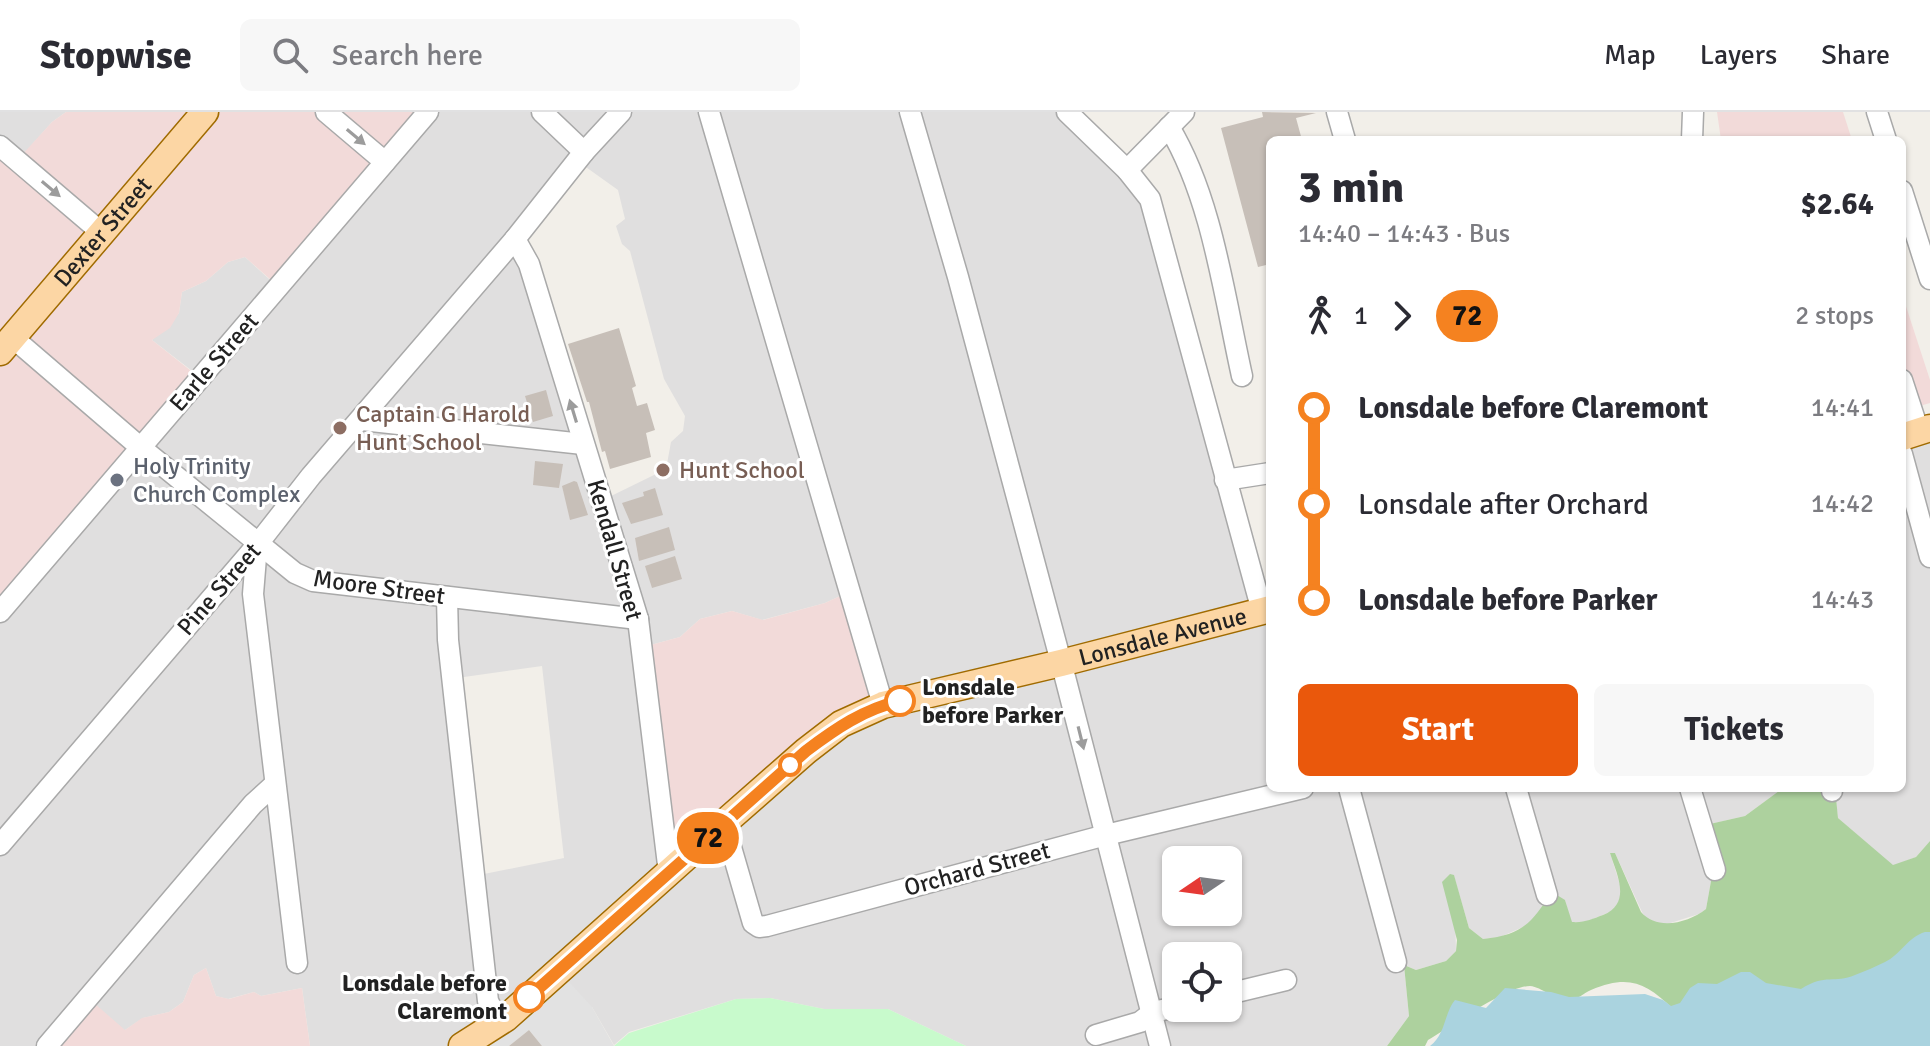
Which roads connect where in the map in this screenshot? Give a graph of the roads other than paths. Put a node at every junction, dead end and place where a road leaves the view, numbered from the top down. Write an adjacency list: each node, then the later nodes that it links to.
1 (205, 112): 22 (main road, Dexter Street)
2 (326, 112): 19 (street, one-way to 19)
3 (428, 112): 19 (street, Earle Street)
4 (542, 112): 18 (street)
5 (621, 112): 18 (street, Pine Street)
6 (709, 112): 42 (street)
7 (910, 112): 41 (street)
8 (1067, 112): 20 (street)
9 (1184, 112): 13 (street)
10 (1337, 112): 14 (street)
11 (1693, 112): 15 (street)
12 (1877, 112): 16 (street)
13 (1169, 127): 20 (street); 26 (street)
14 (1344, 136)
15 (1692, 136)
16 (1885, 136)
17 (0, 146): 22 (street, one-way to 22)
18 (584, 152): 23 (street, Pine Street)
19 (385, 162): 31 (street, Earle Street)
20 (1127, 170): 34 (street)
21 (1906, 203): 24 (street)
22 (102, 233): 25 (main road, Dexter Street)
23 (515, 239): 28 (street, Pine Street); 30 (street, Kendall Street, one-way to 23)
24 (1929, 275)
25 (6, 345): 31 (street, Moore Street)
26 (1242, 376)
27 (1906, 396): 29 (street)
28 (362, 420): 30 (street); 35 (street, Pine Street)
29 (1917, 432)
30 (583, 444): 40 (street, Kendall Street)
31 (140, 447): 35 (street, Moore Street); 39 (street, Earle Street)
32 (1906, 469): 36 (street)
33 (1266, 474): 34 (street)
34 (1225, 480): 38 (street)
35 (257, 545): 37 (street, Moore Street); 43 (street); 50 (street, Pine Street)
36 (1930, 557)
37 (447, 597): 40 (street, Moore Street); 60 (street)
38 (1266, 610): 41 (main road, Lonsdale Avenue)
39 (0, 612)
40 (638, 619): 52 (street, Kendall Street)
41 (1061, 663): 42 (main road, Lonsdale Avenue); 49 (street, one-way to 49)
42 (883, 705): 48 (main road, Lonsdale Avenue)
43 (275, 784): 55 (street); 62 (street)
44 (1286, 792): 49 (street, Orchard Street)
45 (1350, 792): 54 (street)
46 (1517, 792): 53 (street)
47 (1691, 792): 51 (street)
48 (724, 823): 49 (street, Orchard Street); 52 (main road, Lonsdale Avenue)
49 (1106, 835): 59 (street)
50 (0, 845)
51 (1715, 870)
52 (669, 873): 60 (main road, Lonsdale Avenue)
53 (1547, 895)
54 (1396, 962)
55 (297, 963)
56 (1286, 980): 57 (street)
57 (1242, 991)
58 (1162, 1010): 59 (street)
59 (1153, 1012): 61 (street); 64 (street)
60 (499, 1023): 63 (main road, Lonsdale Avenue)
61 (1096, 1035)
62 (47, 1046)
63 (462, 1046)
64 (1160, 1046)

